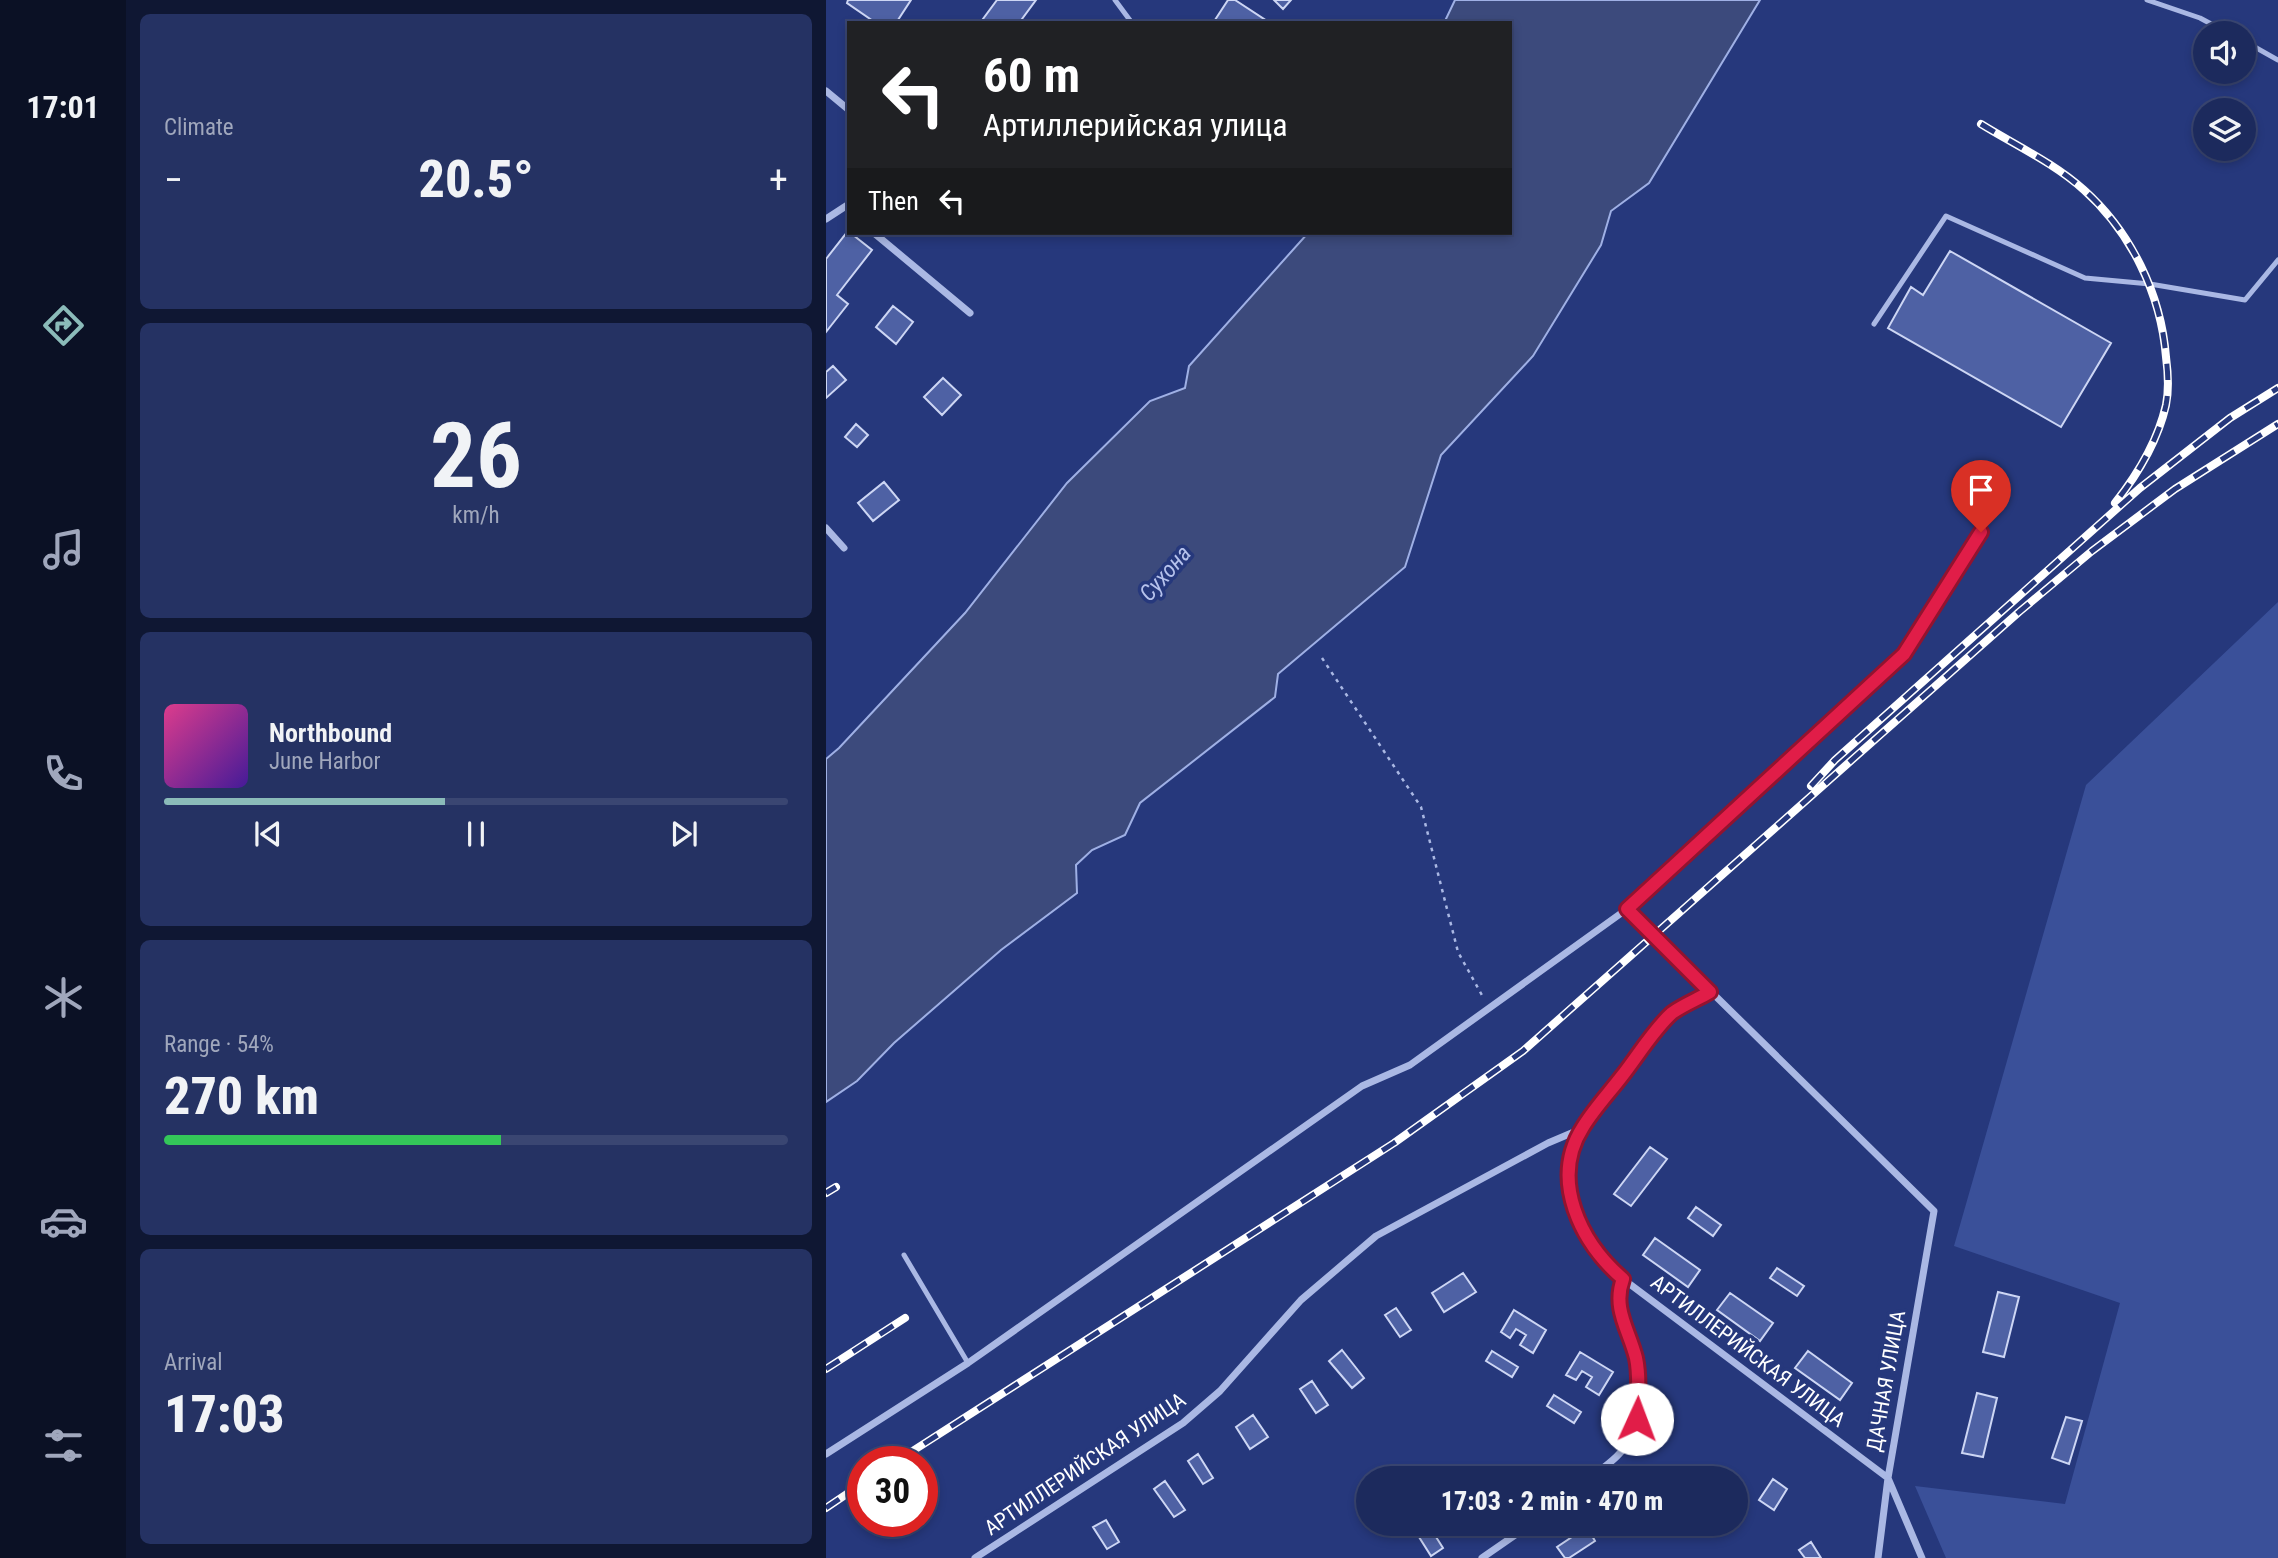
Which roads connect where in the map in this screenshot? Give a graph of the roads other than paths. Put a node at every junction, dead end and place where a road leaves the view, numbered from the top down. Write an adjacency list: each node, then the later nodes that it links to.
1 (1115, 0): 3 (lane)
2 (2147, 0): 4 (lane)
3 (1131, 21)
4 (2206, 21)
5 (2256, 48): 6 (lane)
6 (2278, 60)
7 (826, 91): 8 (street)
8 (847, 108)
9 (847, 205): 10 (street)
10 (826, 219)
11 (876, 235): 13 (street)
12 (2278, 260): 14 (lane)
13 (970, 313)
14 (1874, 324)
15 (826, 528): 17 (street)
16 (1981, 532): 18 (street)
17 (844, 548)
18 (1627, 909): 19 (street); 23 (street)
19 (1710, 992): 20 (street, АРТИЛЛЕРИЙСКАЯ УЛИЦА); 26 (street, ДАЧНАЯ УЛИЦА)
20 (1581, 1129): 22 (street, АРТИЛЛЕРИЙСКАЯ УЛИЦА); 28 (street, АРТИЛЛЕРИЙСКАЯ УЛИЦА)
21 (904, 1255): 23 (lane)
22 (1623, 1279): 25 (street); 26 (street, АРТИЛЛЕРИЙСКАЯ УЛИЦА)
23 (968, 1363): 24 (street)
24 (826, 1454)
25 (1604, 1466)
26 (1888, 1478): 30 (street, ДАЧНАЯ УЛИЦА); 31 (street)
27 (1514, 1536): 29 (street)
28 (975, 1558)
29 (1482, 1558)
30 (1878, 1558)
31 (1922, 1558)

